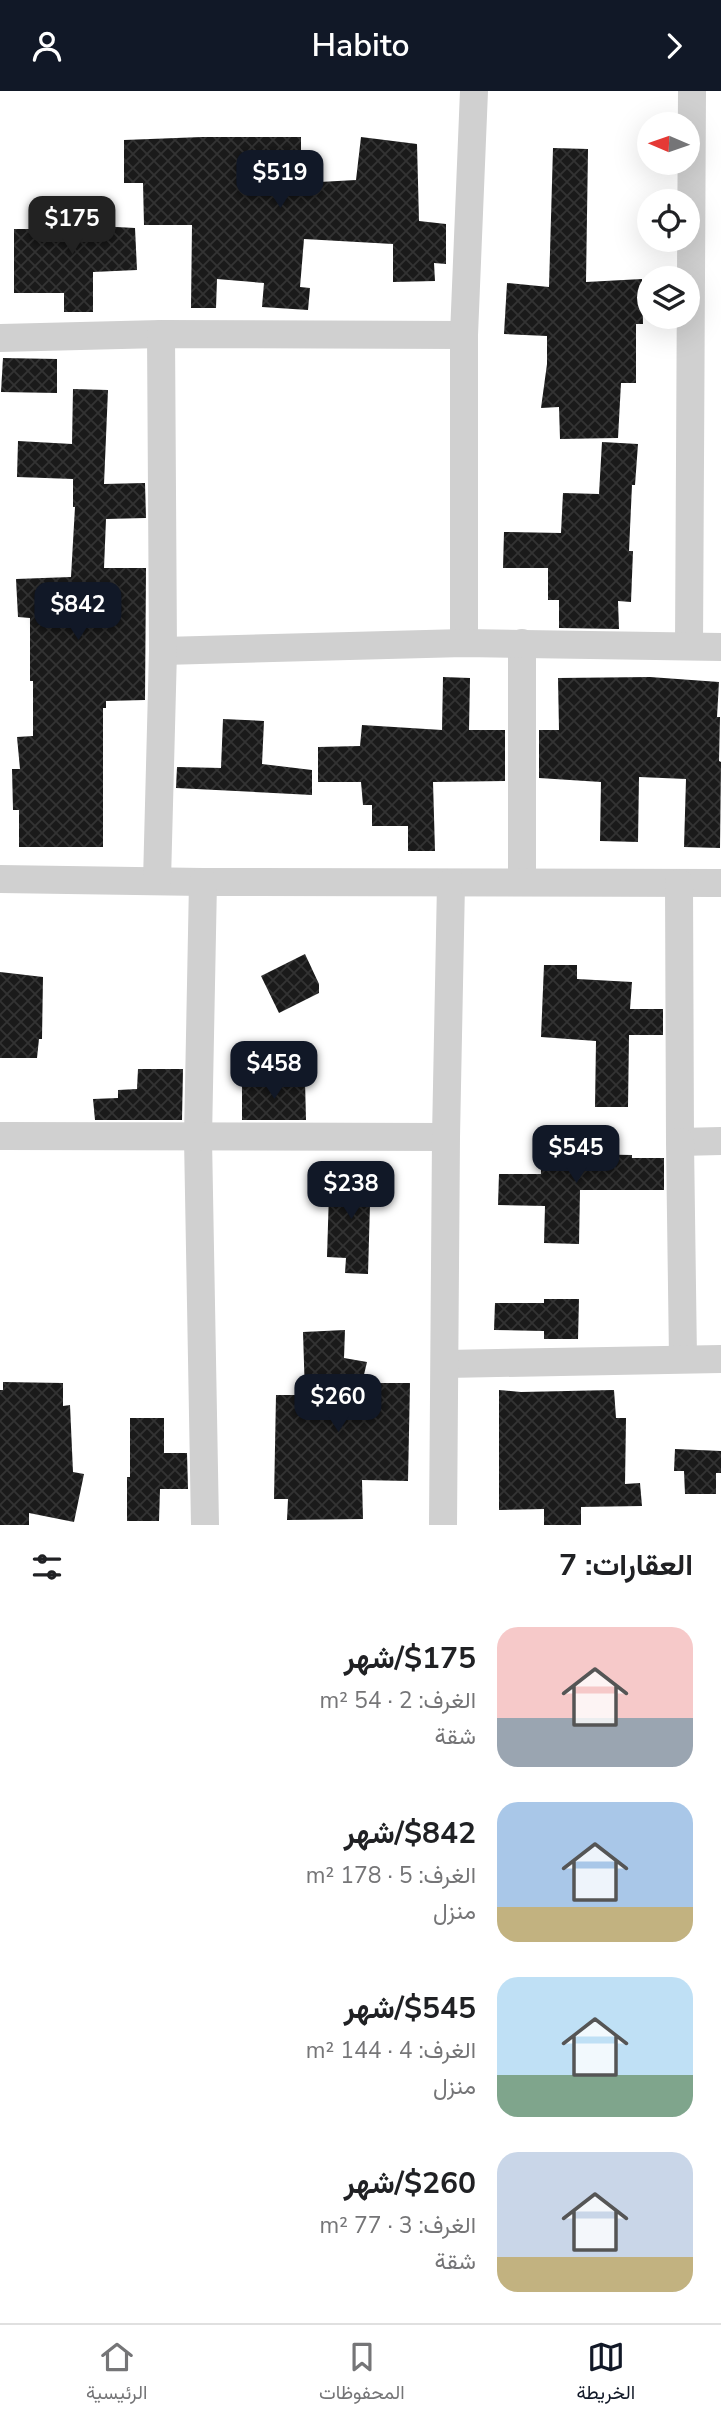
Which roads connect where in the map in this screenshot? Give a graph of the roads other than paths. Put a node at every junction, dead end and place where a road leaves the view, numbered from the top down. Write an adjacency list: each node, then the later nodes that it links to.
1 (474, 91): 4 (street)
2 (692, 91): 8 (street)
3 (161, 334): 4 (street); 5 (street); 10 (street)
4 (464, 335): 6 (street)
5 (0, 338)
6 (464, 643): 7 (street); 10 (street)
7 (522, 643): 8 (street); 14 (street)
8 (690, 646): 9 (street)
9 (721, 647)
10 (163, 651): 12 (street)
11 (0, 879): 12 (street)
12 (157, 881): 13 (street)
13 (202, 882): 15 (street); 20 (street)
14 (522, 882): 15 (street); 16 (street)
15 (452, 883): 19 (street)
16 (679, 883): 17 (street); 22 (street)
17 (721, 883)
18 (0, 1136): 20 (street)
19 (446, 1137): 20 (street); 25 (street)
20 (198, 1138): 26 (street)
21 (721, 1141): 22 (street)
22 (680, 1142): 23 (street)
23 (683, 1359): 24 (street); 25 (street)
24 (721, 1359)
25 (446, 1364): 27 (street)
26 (205, 1525)
27 (443, 1525)

